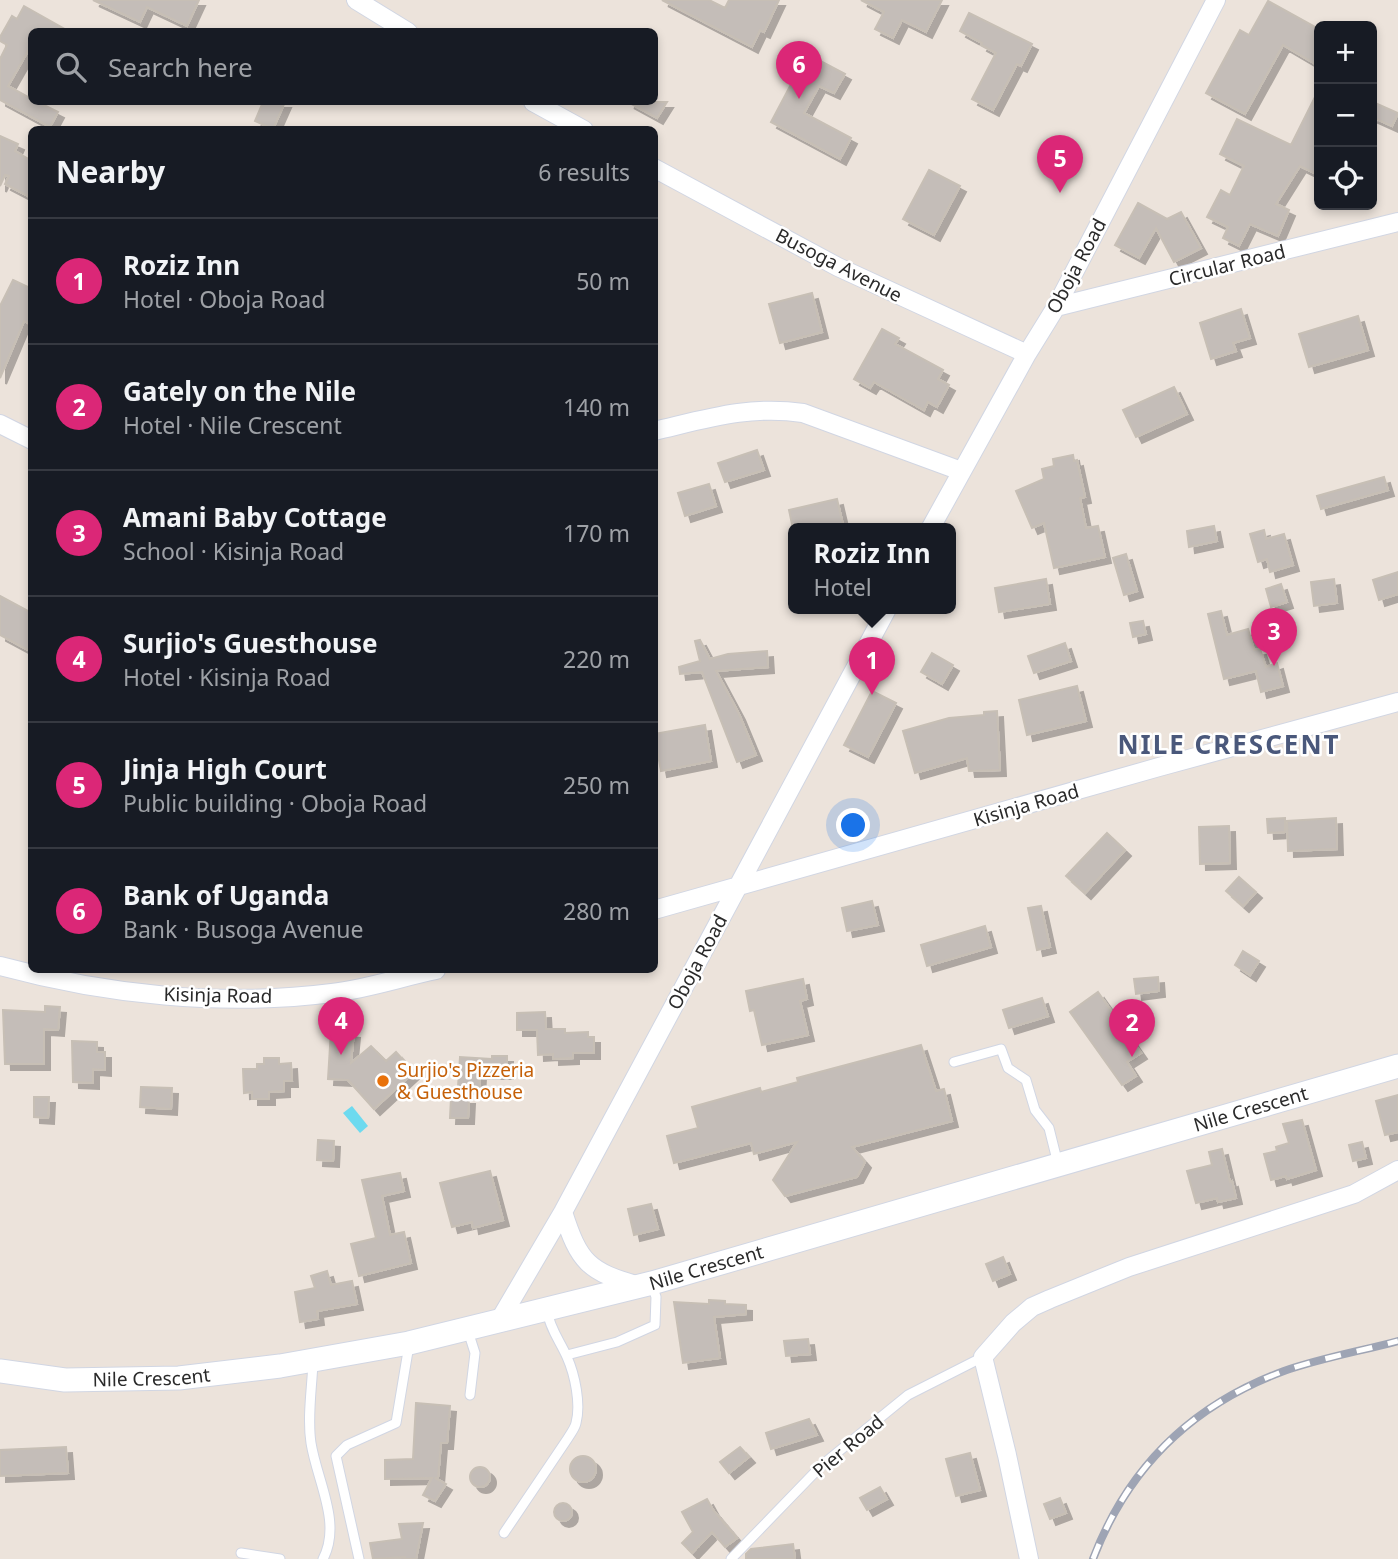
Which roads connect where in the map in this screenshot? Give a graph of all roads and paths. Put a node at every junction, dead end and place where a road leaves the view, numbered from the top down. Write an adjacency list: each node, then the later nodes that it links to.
1 (356, 0): 3 (street)
2 (1216, 0): 8 (street, Oboja Road)
3 (402, 28)
4 (538, 105): 5 (street)
5 (577, 126)
6 (658, 170): 9 (street, Busoga Avenue)
7 (1398, 222): 8 (street, Circular Road)
8 (1056, 307): 9 (street, Oboja Road)
9 (1027, 354): 13 (street, Oboja Road)
10 (0, 424): 12 (street)
11 (658, 431): 13 (street)
12 (28, 438)
13 (961, 471): 14 (street, Oboja Road)
14 (933, 523)
15 (884, 614): 17 (street, Oboja Road)
16 (1398, 702): 17 (street, Kisinja Road)
17 (737, 887): 18 (street, Kisinja Road); 27 (street, Oboja Road)
18 (658, 909)
19 (0, 966): 21 (street, Kisinja Road)
20 (28, 973): 22 (street, Kisinja Road)
21 (28, 973)
22 (423, 973)
23 (954, 1062): 25 (lane)
24 (1398, 1066): 25 (street, Nile Crescent)
25 (1058, 1166): 28 (street, Nile Crescent)
26 (1398, 1170): 34 (street)
27 (563, 1212): 28 (street); 30 (street, Oboja Road)
28 (646, 1284): 29 (street, Nile Crescent); 33 (lane)
29 (547, 1310): 30 (street, Nile Crescent); 33 (lane)
30 (499, 1321): 31 (street, Nile Crescent)
31 (468, 1329): 32 (street, Nile Crescent); 37 (lane)
32 (409, 1343): 35 (street, Nile Crescent); 42 (lane)
33 (567, 1355): 38 (lane)
34 (983, 1357): 43 (lane, Pier Road); 44 (street)
35 (313, 1360): 36 (street, Nile Crescent); 41 (lane)
36 (0, 1371)
37 (470, 1395)
38 (504, 1533)
39 (241, 1553): 40 (lane)
40 (281, 1559)
41 (323, 1559)
42 (359, 1559)
43 (731, 1559)
44 (1029, 1559)

